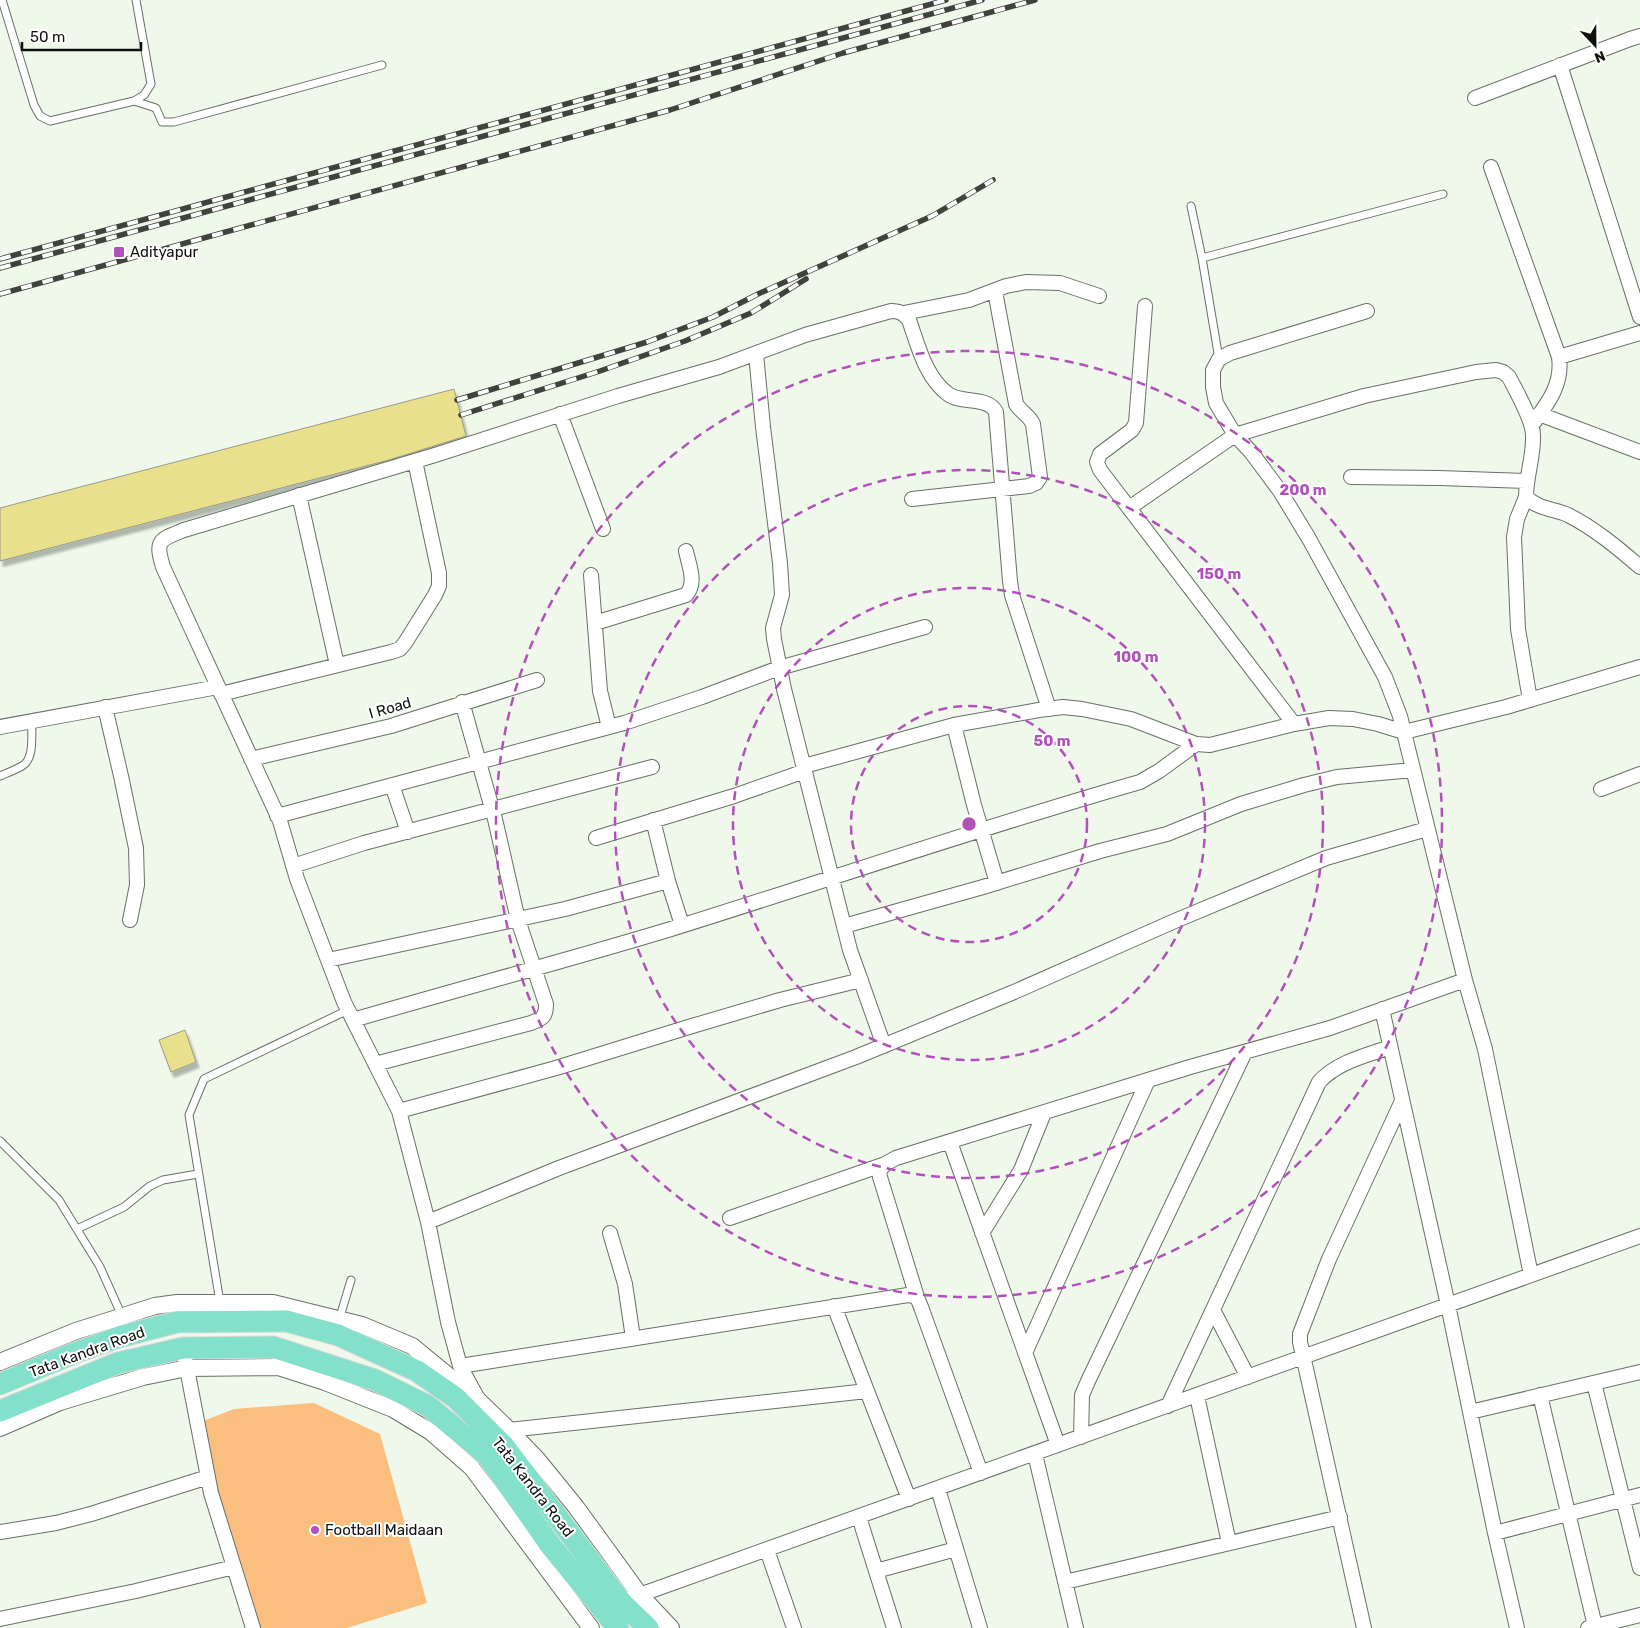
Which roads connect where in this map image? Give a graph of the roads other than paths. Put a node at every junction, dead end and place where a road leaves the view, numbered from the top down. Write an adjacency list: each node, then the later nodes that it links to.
1 (2, 0): 7 (lane)
2 (136, 0): 7 (lane)
3 (1640, 36): 5 (street)
4 (382, 65): 7 (lane)
5 (1560, 65): 6 (street); 17 (street)
6 (1475, 98)
7 (134, 101)
8 (1491, 167): 20 (street)
9 (1443, 194): 11 (lane)
10 (1191, 206): 11 (lane)
11 (1202, 258): 21 (lane)
12 (995, 290): 13 (street); 16 (street); 29 (street)
13 (1099, 296)
14 (1144, 306): 33 (street)
15 (1367, 312): 21 (street)
16 (904, 313): 19 (street); 29 (street)
17 (1640, 317)
18 (1640, 333): 20 (street)
19 (756, 354): 22 (street); 42 (street)
20 (1558, 357): 23 (street)
21 (1219, 359): 24 (street)
22 (560, 414): 26 (street); 34 (street)
23 (1535, 420): 24 (street); 25 (street); 28 (street)
24 (1235, 435): 33 (street); 54 (street)
25 (1640, 452)
26 (415, 461): 30 (street); 40 (street)
27 (1351, 477): 28 (street)
28 (1527, 481): 31 (street)
29 (1003, 488): 32 (street); 48 (street)
30 (300, 495): 40 (street); 44 (street)
31 (1526, 497): 36 (street); 45 (street)
32 (912, 499)
33 (1129, 508): 50 (street)
34 (603, 529)
35 (686, 551): 38 (street)
36 (1640, 567)
37 (591, 575): 38 (street)
38 (594, 623): 52 (street)
39 (925, 627): 42 (street)
40 (337, 665): 44 (street)
41 (1640, 667): 45 (street)
42 (780, 668): 52 (street); 59 (street)
43 (537, 680): 46 (street, I Road)
44 (220, 690): 47 (street); 56 (street)
45 (1530, 700): 54 (street)
46 (462, 702): 56 (street, I Road); 57 (street)
47 (104, 707): 49 (street); 76 (street)
48 (1050, 709): 51 (street); 55 (street)
49 (32, 722): 53 (street); 62 (lane)
50 (1294, 724): 54 (street); 55 (street)
51 (954, 725): 59 (street); 68 (street)
52 (609, 726): 57 (street)
53 (0, 727)
54 (1404, 732): 60 (street)
55 (1196, 744): 68 (street)
56 (251, 759): 66 (street)
57 (479, 761): 63 (street); 65 (street)
58 (652, 767): 65 (street)
59 (805, 768): 67 (street); 73 (street)
60 (1413, 770): 69 (street); 75 (street)
61 (1640, 774): 64 (street)
62 (0, 776)
63 (392, 785): 66 (street); 70 (street)
64 (1601, 789)
65 (492, 810): 70 (street); 77 (street)
66 (277, 816): 72 (street)
67 (653, 820): 71 (street); 74 (street)
68 (981, 829): 73 (street); 75 (street)
69 (1427, 829): 83 (street); 86 (street)
70 (408, 832): 72 (street)
71 (596, 838)
72 (293, 866): 80 (street)
73 (832, 876): 78 (street); 79 (street)
74 (668, 880): 77 (street); 78 (street)
75 (997, 883): 79 (street)
76 (130, 920)
77 (518, 920): 80 (street); 81 (street)
78 (682, 925): 81 (street)
79 (844, 926): 82 (street)
80 (328, 960): 85 (street)
81 (535, 969): 85 (street); 89 (street)
82 (861, 980): 86 (street); 92 (street)
83 (1465, 980): 84 (street); 104 (street)
84 (1382, 1009): 87 (street); 88 (street)
85 (351, 1015): 89 (street); 97 (lane)
86 (884, 1046): 99 (street)
87 (1390, 1047): 91 (street); 110 (street)
88 (1245, 1052): 90 (street); 132 (street)
89 (375, 1064): 92 (street)
90 (1148, 1080): 93 (street); 115 (street)
91 (1402, 1102): 108 (street); 116 (street)
92 (399, 1110): 99 (street)
93 (1044, 1113): 95 (street); 102 (street)
94 (0, 1141): 100 (lane)
95 (950, 1142): 96 (street); 102 (street)
96 (885, 1164): 98 (street); 106 (street)
97 (198, 1174): 100 (lane); 107 (lane)
98 (730, 1218)
99 (428, 1222): 119 (street)
100 (77, 1229): 112 (lane)
101 (610, 1233): 114 (street)
102 (982, 1233): 115 (street)
103 (1640, 1236): 104 (street)
104 (1530, 1275): 108 (street)
105 (351, 1280): 113 (lane)
106 (917, 1297): 109 (street); 136 (street)
107 (220, 1302): 111 (street); 113 (street)
108 (1448, 1305): 116 (street); 130 (street)
109 (834, 1306): 114 (street); 124 (street)
110 (1213, 1310): 121 (street); 128 (street)
111 (177, 1313): 112 (street); 113 (main road, Tata Kandra Road); 123 (main road, Tata Kandra Road)
112 (122, 1316): 118 (street)
113 (338, 1327): 127 (street); 133 (main road, Tata Kandra Road)
114 (633, 1338): 119 (street)
115 (1025, 1353): 134 (street)
116 (1304, 1357): 121 (street); 144 (street)
117 (185, 1358): 129 (main road, Tata Kandra Road); 131 (street); 137 (street); 157 (main road, Tata Kandra Road); 160 (street)
118 (0, 1362)
119 (460, 1366): 127 (street)
120 (1640, 1372): 122 (street)
121 (1248, 1377): 126 (street)
122 (1594, 1383): 125 (street); 141 (street)
123 (0, 1384)
124 (867, 1391): 133 (street); 140 (street)
125 (1540, 1395): 130 (street); 142 (street)
126 (1197, 1396): 128 (street); 147 (street)
127 (480, 1402): 133 (street)
128 (1168, 1406): 132 (street)
129 (0, 1411)
130 (1470, 1412): 146 (street)
131 (0, 1428)
132 (1081, 1437): 134 (street)
133 (507, 1438): 154 (main road, Tata Kandra Road)
134 (1058, 1445): 135 (street)
135 (1034, 1454): 136 (street); 153 (street)
136 (981, 1473): 138 (street)
137 (208, 1477): 145 (street); 150 (street)
138 (938, 1489): 140 (street); 148 (street)
139 (1640, 1495): 141 (street)
140 (909, 1499): 143 (street)
141 (1623, 1500): 142 (street); 151 (street)
142 (1568, 1514): 146 (street); 158 (street)
143 (859, 1517): 149 (street); 152 (street)
144 (1340, 1517): 147 (street); 167 (street)
145 (0, 1532)
146 (1495, 1533): 168 (street)
147 (1229, 1543): 153 (street)
148 (956, 1549): 152 (street); 165 (street)
149 (767, 1550): 154 (street); 163 (street)
150 (234, 1567): 156 (street); 159 (street)
151 (1640, 1568)
152 (876, 1570): 164 (street)
153 (1065, 1582): 166 (street)
154 (630, 1599): 157 (street); 161 (main road, Tata Kandra Road); 162 (street)
155 (1640, 1615): 158 (street)
156 (0, 1619)
157 (614, 1626)
158 (1591, 1627)
159 (253, 1628)
160 (591, 1628)
161 (648, 1628)
162 (671, 1628)
163 (794, 1628)
164 (894, 1628)
165 (980, 1628)
166 (1076, 1628)
167 (1364, 1628)
168 (1517, 1628)

